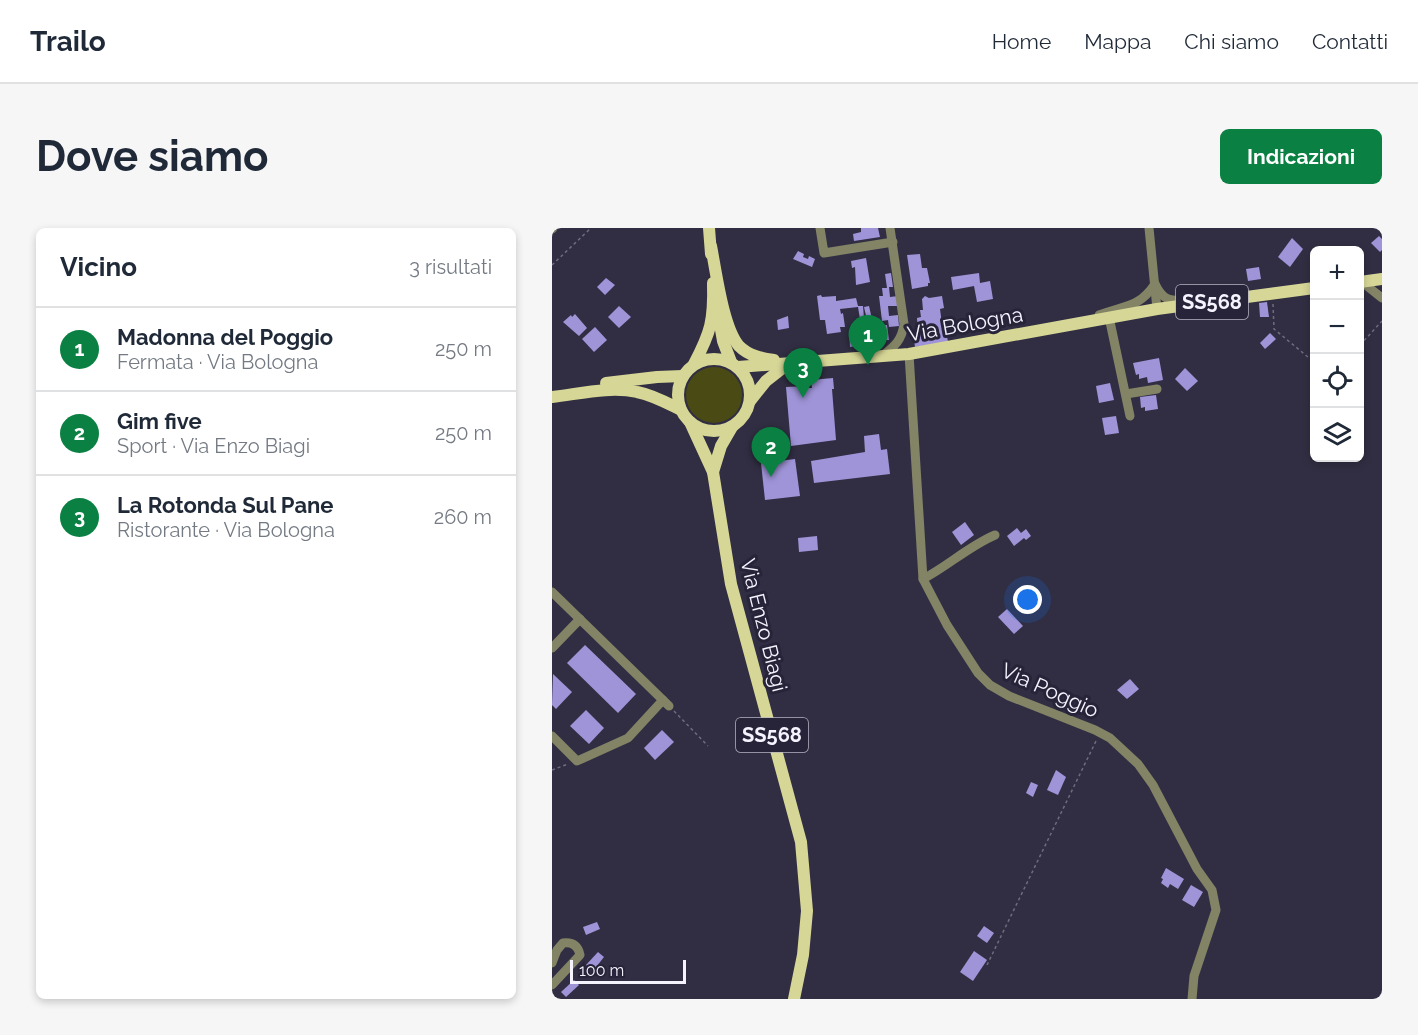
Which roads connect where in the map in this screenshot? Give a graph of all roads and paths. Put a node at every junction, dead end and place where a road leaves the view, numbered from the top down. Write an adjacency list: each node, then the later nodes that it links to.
1 (591, 228): 8 (path)
2 (709, 228): 7 (main road)
3 (820, 228): 6 (street)
4 (890, 228): 6 (street)
5 (1149, 228): 12 (street)
6 (893, 242): 24 (street)
7 (711, 246): 9 (main road); 26 (main road)
8 (552, 265)
9 (712, 267): 27 (main road); 28 (main road)
10 (1382, 279): 11 (main road)
11 (1364, 282)
12 (1155, 284): 17 (street); 18 (street); 21 (street)
13 (1364, 284): 16 (street)
14 (1310, 289): 15 (main road, Via Bologna / SS568)
15 (1273, 294): 17 (main road, Via Bologna / SS568); 25 (path)
16 (1382, 298)
17 (1236, 299): 18 (main road, Via Bologna / SS568)
18 (1157, 309): 19 (main road, Via Bologna / SS568)
19 (1109, 317): 21 (main road, Via Bologna / SS568); 32 (street)
20 (1382, 321): 22 (path)
21 (1078, 322): 23 (main road, Via Bologna / SS568)
22 (1364, 340)
23 (909, 354): 24 (main road, Via Bologna / SS568); 41 (street, Via Poggio)
24 (882, 356): 26 (main road, Via Bologna / SS568)
25 (1310, 359)
26 (790, 363): 28 (main road, Via Bologna / SS568); 34 (main road, SS568)
27 (694, 364): 28 (main road, Via Bologna / SS568); 29 (main road)
28 (735, 365): 34 (main road)
29 (683, 376): 31 (main road); 35 (main road)
30 (1157, 389): 32 (street)
31 (552, 390)
32 (1126, 394): 36 (street)
33 (552, 397): 35 (main road)
34 (750, 401): 38 (main road, SS568)
35 (681, 411): 37 (main road, SS568)
36 (1130, 416)
37 (690, 422): 38 (main road); 39 (main road, Via Enzo Biagi / SS568)
38 (732, 427): 39 (main road, Via Enzo Biagi / SS568)
39 (713, 472): 54 (main road, Via Enzo Biagi / SS568)
40 (995, 535): 41 (street)
41 (923, 579): 46 (street, Via Poggio)
42 (552, 592): 43 (street)
43 (580, 619): 44 (street); 45 (street)
44 (552, 648)
45 (666, 703): 48 (path); 49 (street)
46 (1100, 733): 52 (path); 55 (street, Via Poggio)
47 (552, 736): 49 (street)
48 (708, 746)
49 (577, 760): 50 (path)
50 (552, 770)
51 (552, 963): 53 (street)
52 (987, 965)
53 (552, 985)
54 (794, 999)
55 (1192, 999)

